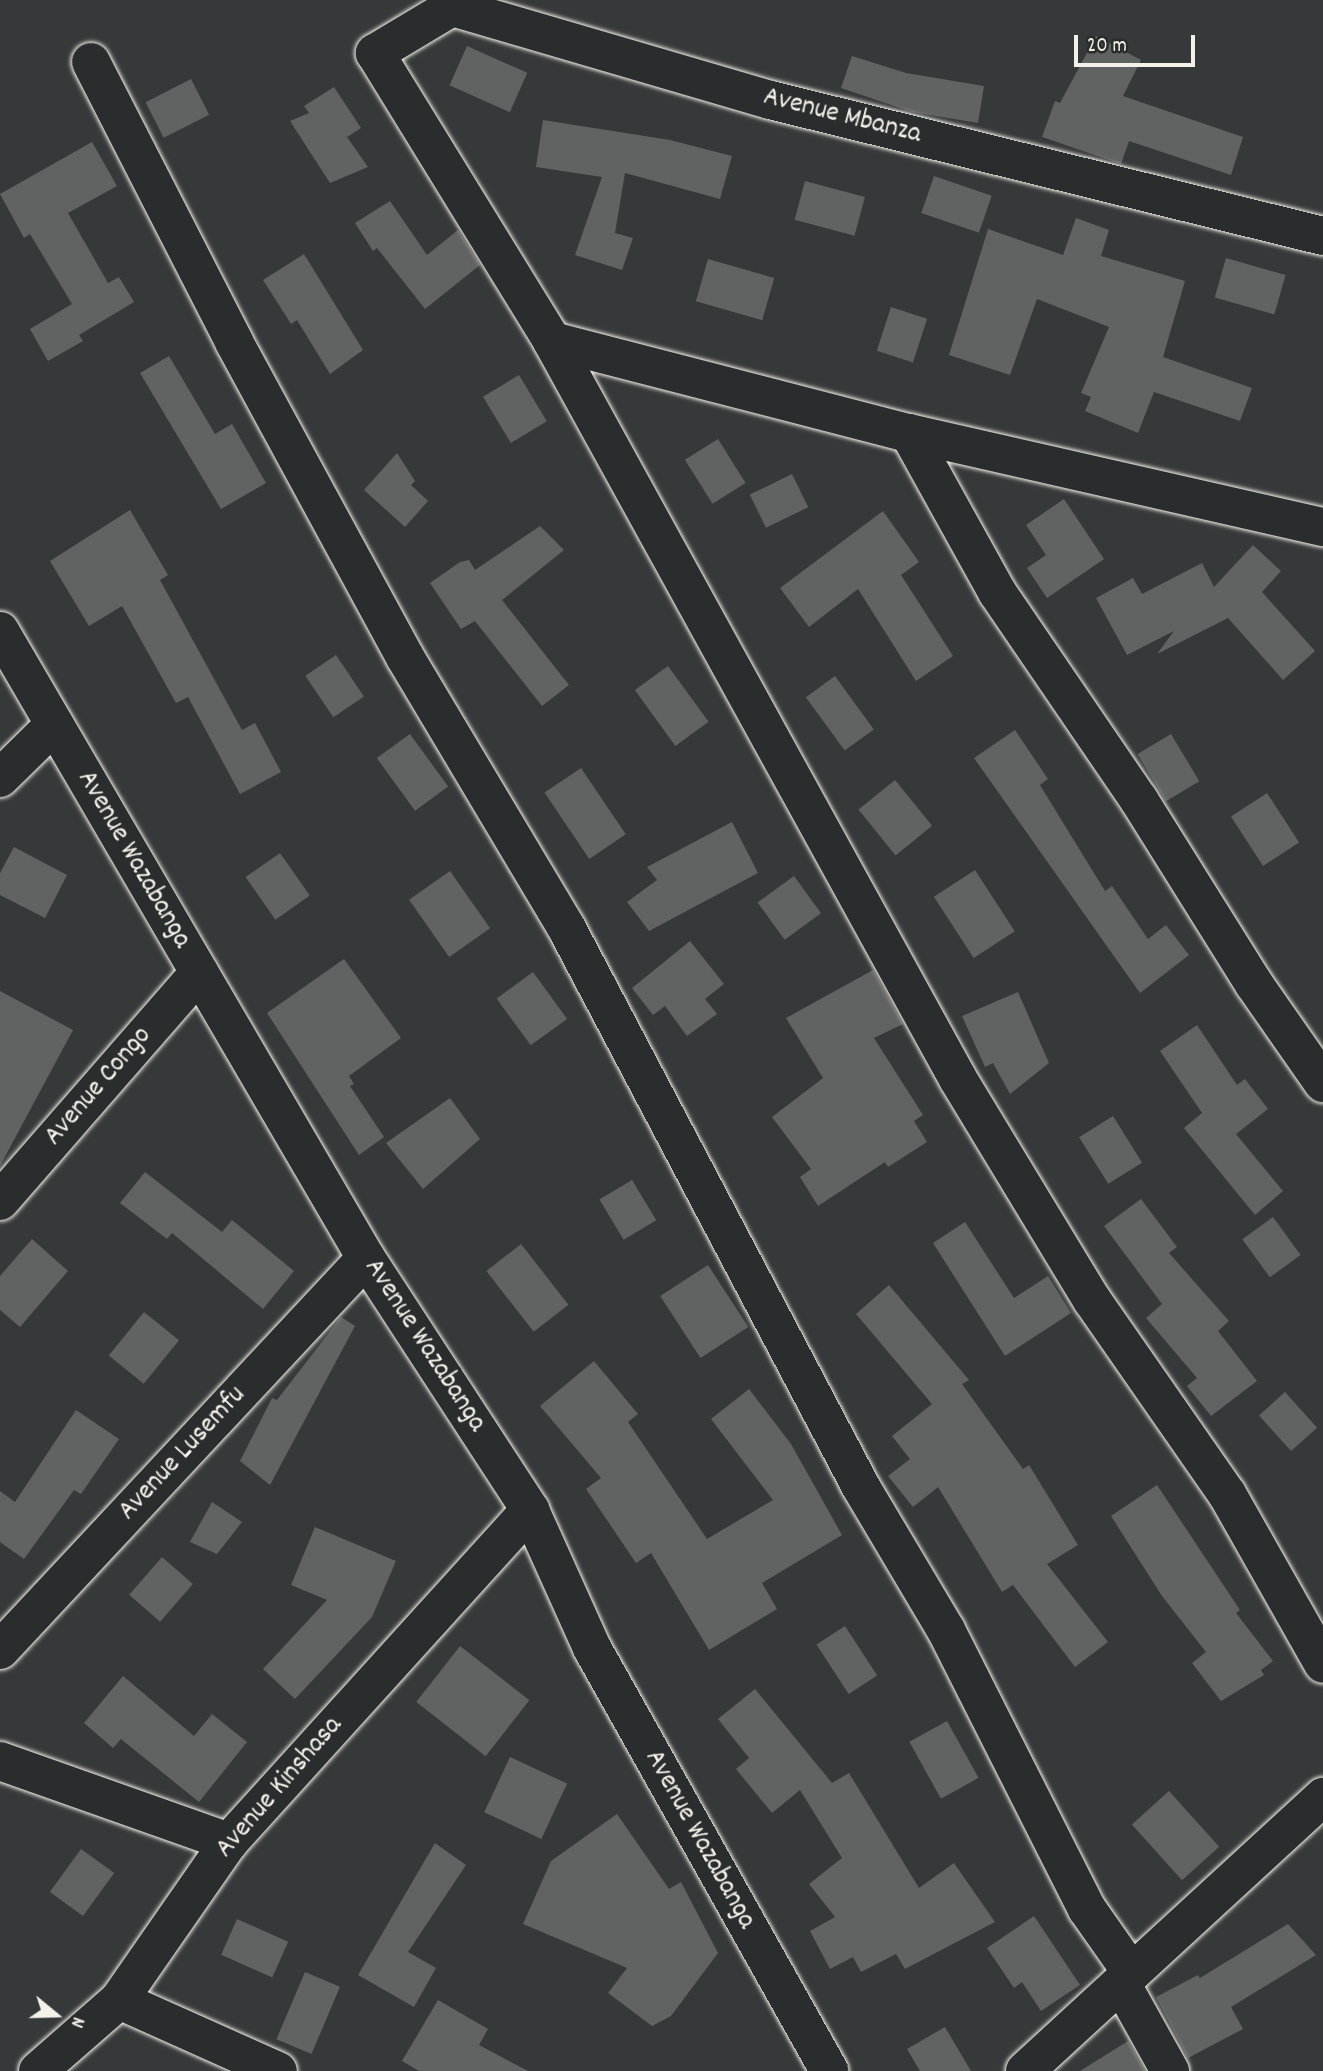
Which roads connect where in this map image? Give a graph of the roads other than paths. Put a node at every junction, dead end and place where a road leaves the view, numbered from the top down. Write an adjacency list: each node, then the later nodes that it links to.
1 (91, 62): 19 (street)
2 (1323, 236): 3 (street, Avenue Mbanza)
3 (552, 341): 4 (street); 15 (street)
4 (909, 433): 5 (street); 10 (street)
5 (1323, 527)
6 (0, 631): 7 (street, Avenue Wazabanga)
7 (54, 724): 8 (street); 9 (street, Avenue Wazabanga)
8 (0, 778)
9 (199, 973): 11 (street, Avenue Congo); 12 (street, Avenue Wazabanga)
10 (1323, 1083)
11 (0, 1201)
12 (366, 1258): 13 (street, Avenue Wazabanga); 14 (street, Avenue Lusemfu)
13 (530, 1510): 18 (street, Avenue Kinshasa); 23 (street, Avenue Wazabanga)
14 (0, 1650)
15 (1323, 1664)
16 (0, 1761): 18 (street)
17 (1323, 1797): 19 (street)
18 (229, 1842): 20 (street, Avenue Kinshasa)
19 (1127, 1978): 24 (street); 25 (street)
20 (120, 2000): 21 (street, Avenue Kinshasa); 22 (street)
21 (38, 2071)
22 (278, 2071)
23 (829, 2071)
24 (1025, 2071)
25 (1170, 2071)

